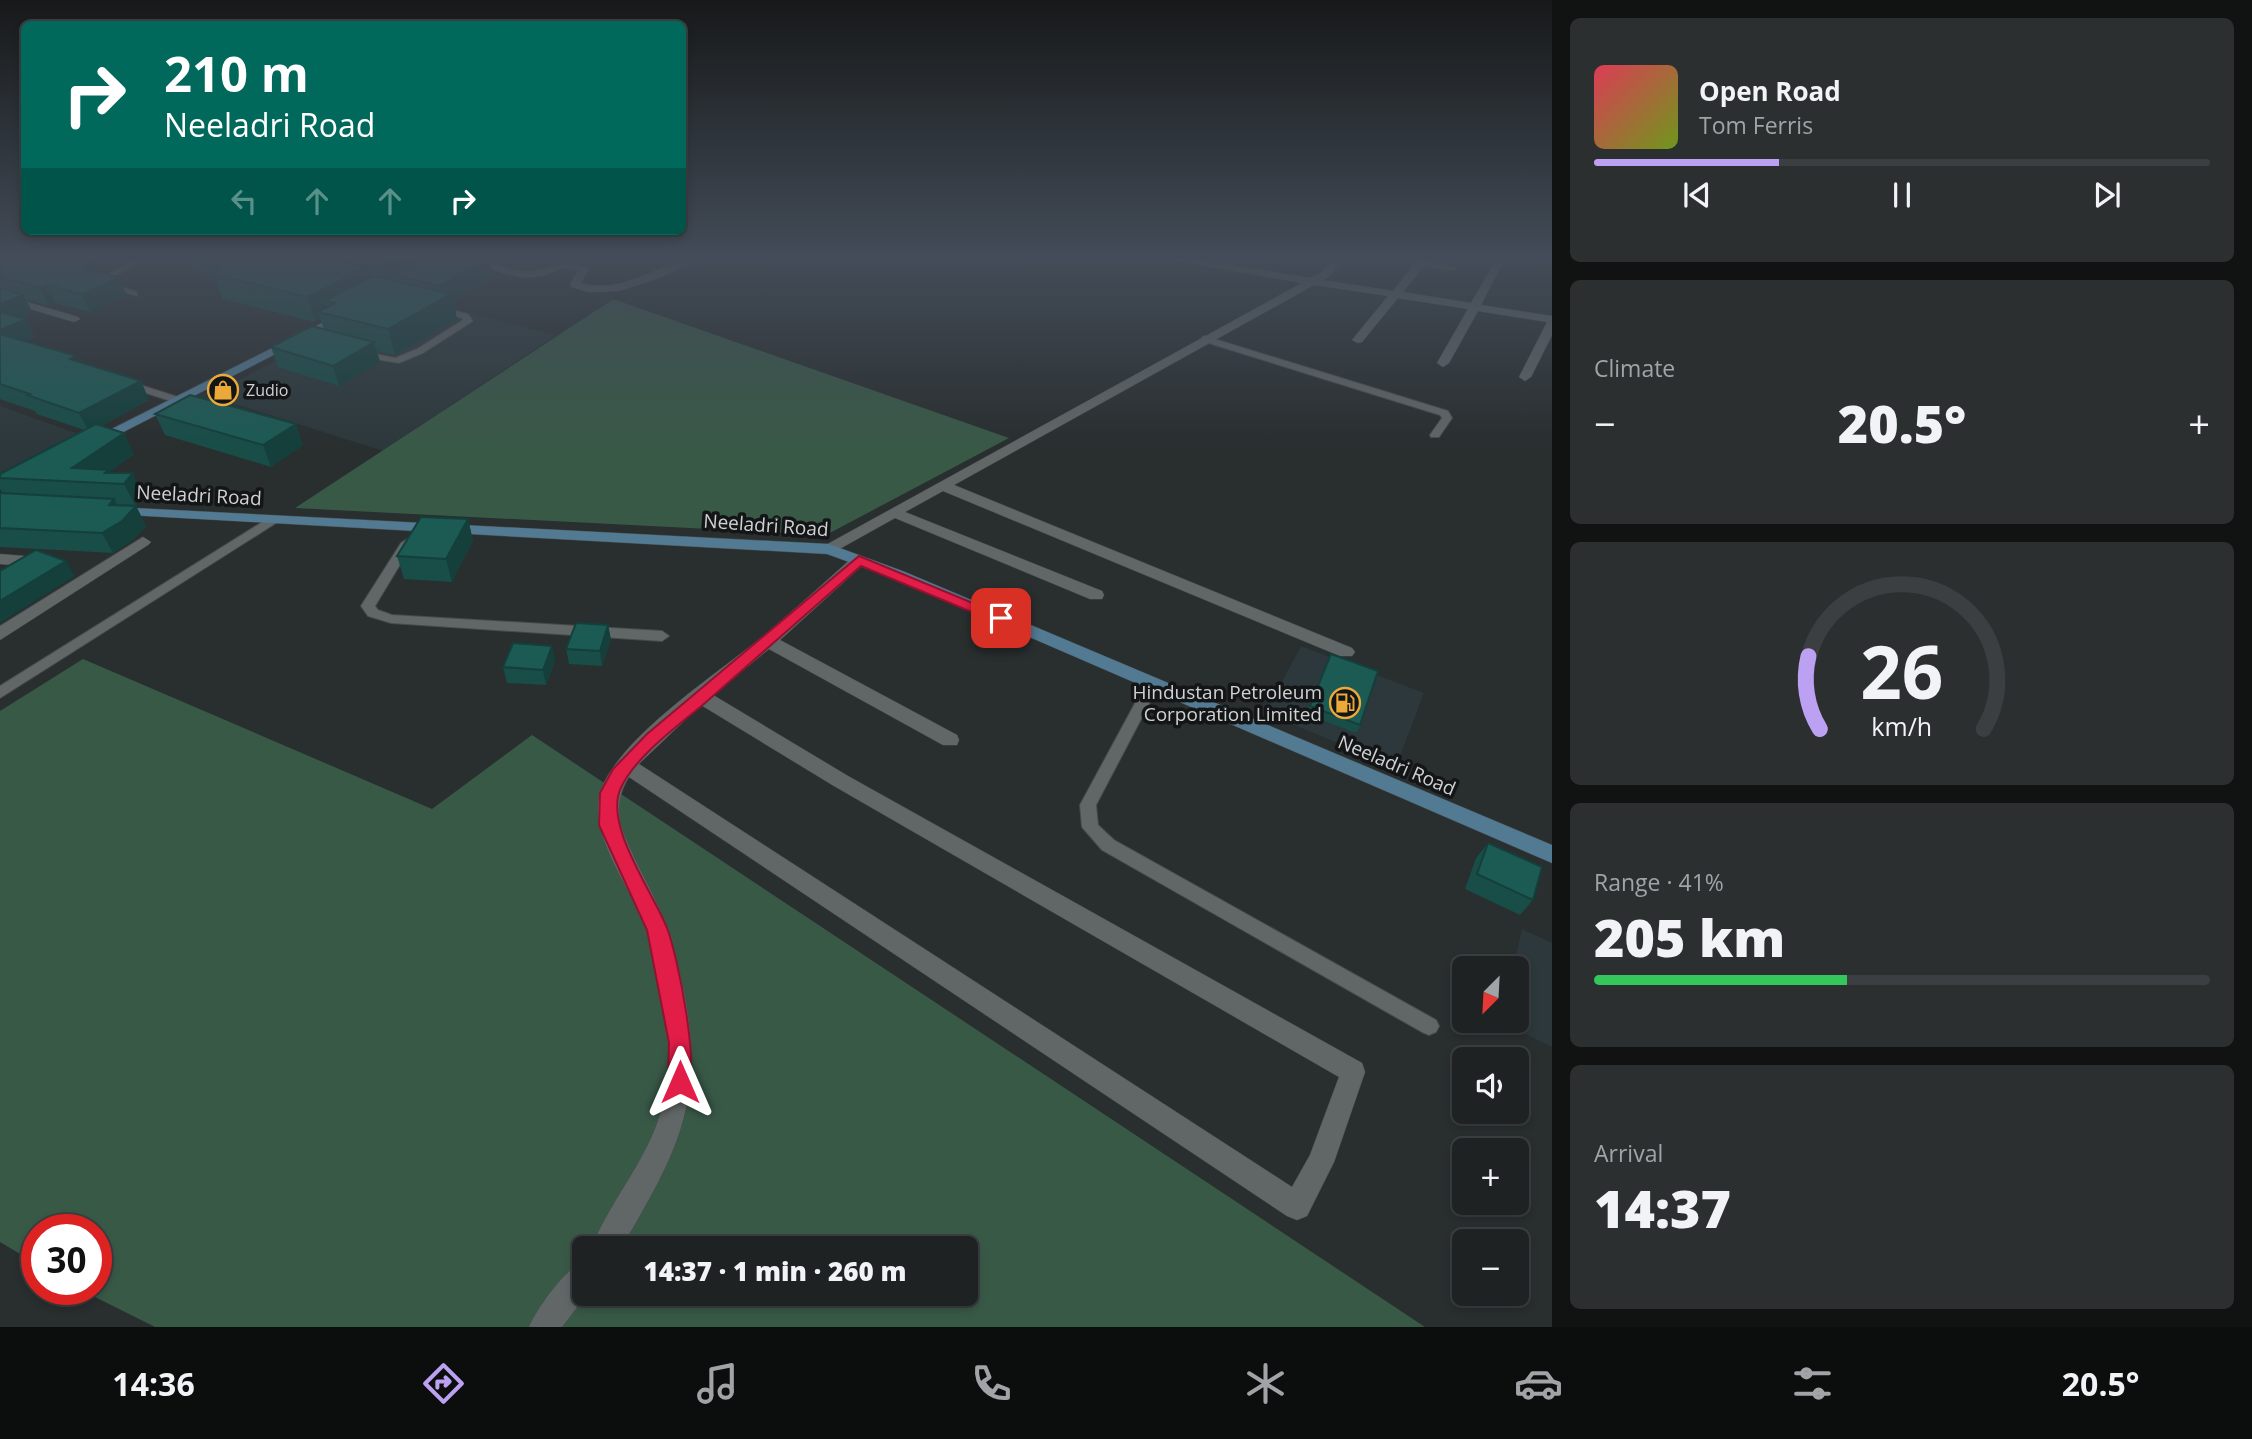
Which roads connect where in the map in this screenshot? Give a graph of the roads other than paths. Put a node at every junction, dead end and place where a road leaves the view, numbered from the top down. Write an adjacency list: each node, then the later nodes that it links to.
1 (329, 322): 7 (main road)
2 (467, 322): 11 (lane)
3 (1236, 322): 8 (street)
4 (1373, 322): 9 (street)
5 (1467, 322): 12 (street)
6 (1552, 322): 13 (street)
7 (300, 337): 10 (lane); 15 (main road)
8 (1205, 339): 16 (lane); 18 (street)
9 (1358, 340)
10 (315, 341)
11 (350, 351)
12 (1443, 363)
13 (1525, 377)
14 (117, 381): 15 (lane)
15 (177, 400): 17 (main road)
16 (1435, 435)
17 (84, 447)
18 (944, 486): 20 (street); 32 (street)
19 (95, 510): 21 (main road, Neeladri Road)
20 (894, 513): 24 (street); 28 (street)
21 (272, 520): 22 (main road, Neeladri Road); 34 (lane)
22 (417, 527): 24 (main road, Neeladri Road); 30 (lane)
23 (143, 542): 29 (street)
24 (829, 550): 26 (main road, Neeladri Road)
25 (0, 559): 27 (street)
26 (859, 560): 31 (street); 33 (main road, Neeladri Road)
27 (9, 578)
28 (1096, 595)
29 (0, 634)
30 (662, 636)
31 (768, 641): 35 (street); 36 (street)
32 (1346, 652)
33 (1153, 683): 38 (main road, Neeladri Road); 39 (lane)
34 (0, 693)
35 (701, 696): 37 (street); 37 (street)
36 (950, 740)
37 (627, 766): 40 (street)
38 (1552, 854)
39 (1429, 1026)
40 (611, 1236)
41 (572, 1291): 42 (street)
42 (544, 1327)

